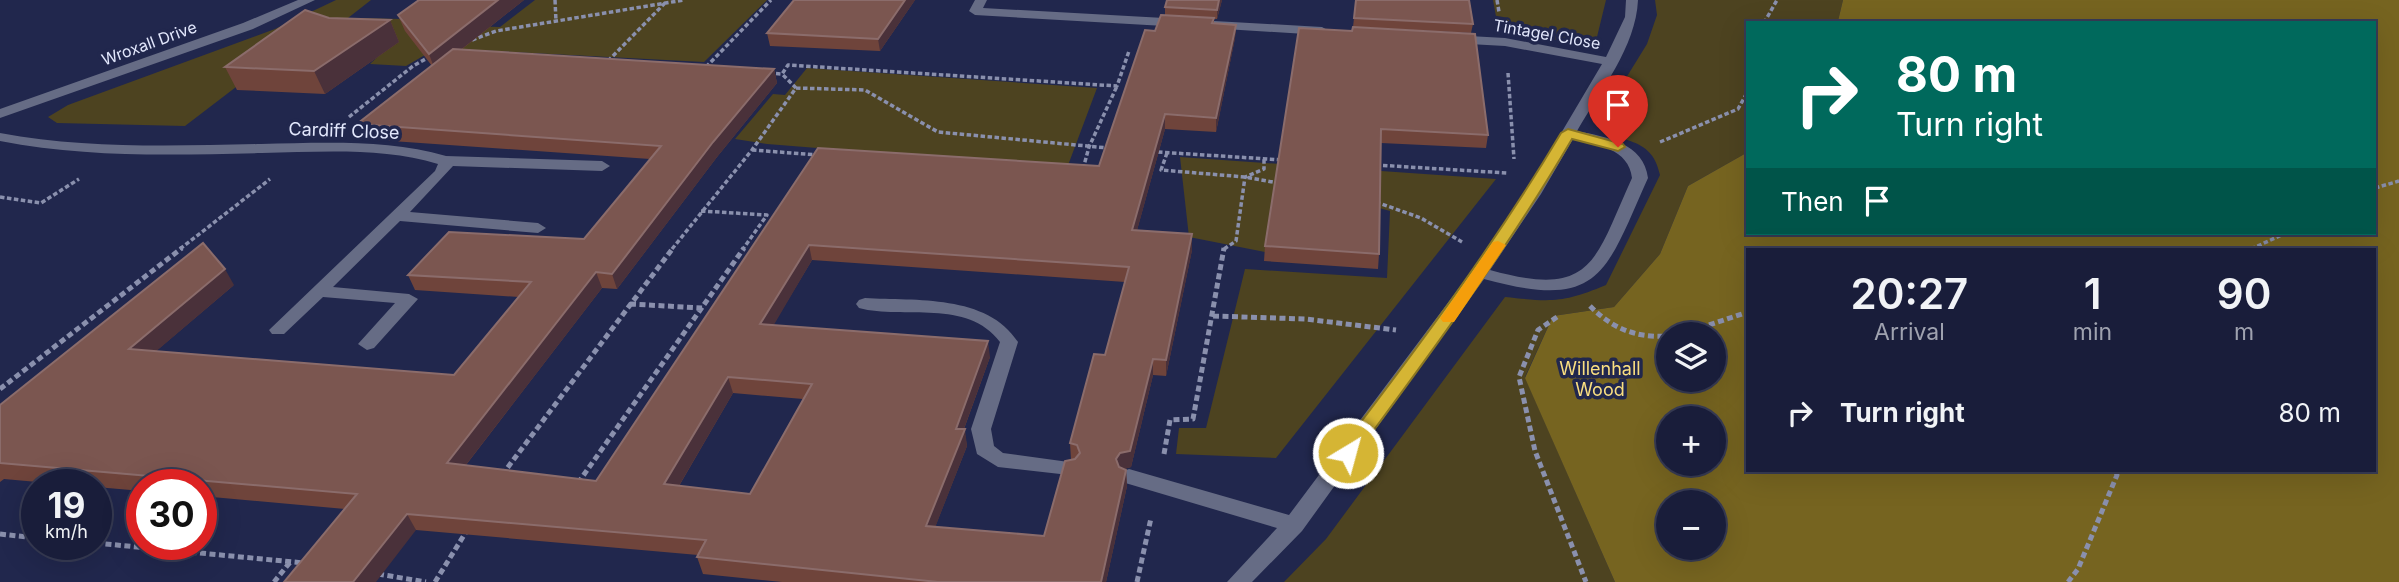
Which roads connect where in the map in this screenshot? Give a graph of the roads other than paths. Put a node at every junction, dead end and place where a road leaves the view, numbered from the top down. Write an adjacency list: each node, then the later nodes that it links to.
1 (309, 0): 7 (street, Wroxall Drive)
2 (1632, 0): 6 (street)
3 (978, 5): 4 (street)
4 (1343, 32)
5 (1437, 38): 6 (street, Tintagel Close)
6 (1610, 62): 8 (street)
7 (0, 114)
8 (1568, 133): 14 (street); 14 (street)
9 (0, 137): 10 (street, Cardiff Close)
10 (445, 161): 11 (street, Cardiff Close); 12 (street)
11 (602, 166)
12 (397, 216): 13 (street); 15 (street)
13 (538, 228)
14 (1484, 267): 21 (street)
15 (318, 291): 17 (street); 18 (street)
16 (865, 304): 19 (street)
17 (278, 330)
18 (367, 344)
19 (1069, 468)
20 (1129, 477): 21 (street)
21 (1294, 525): 22 (street)
22 (1238, 582)

